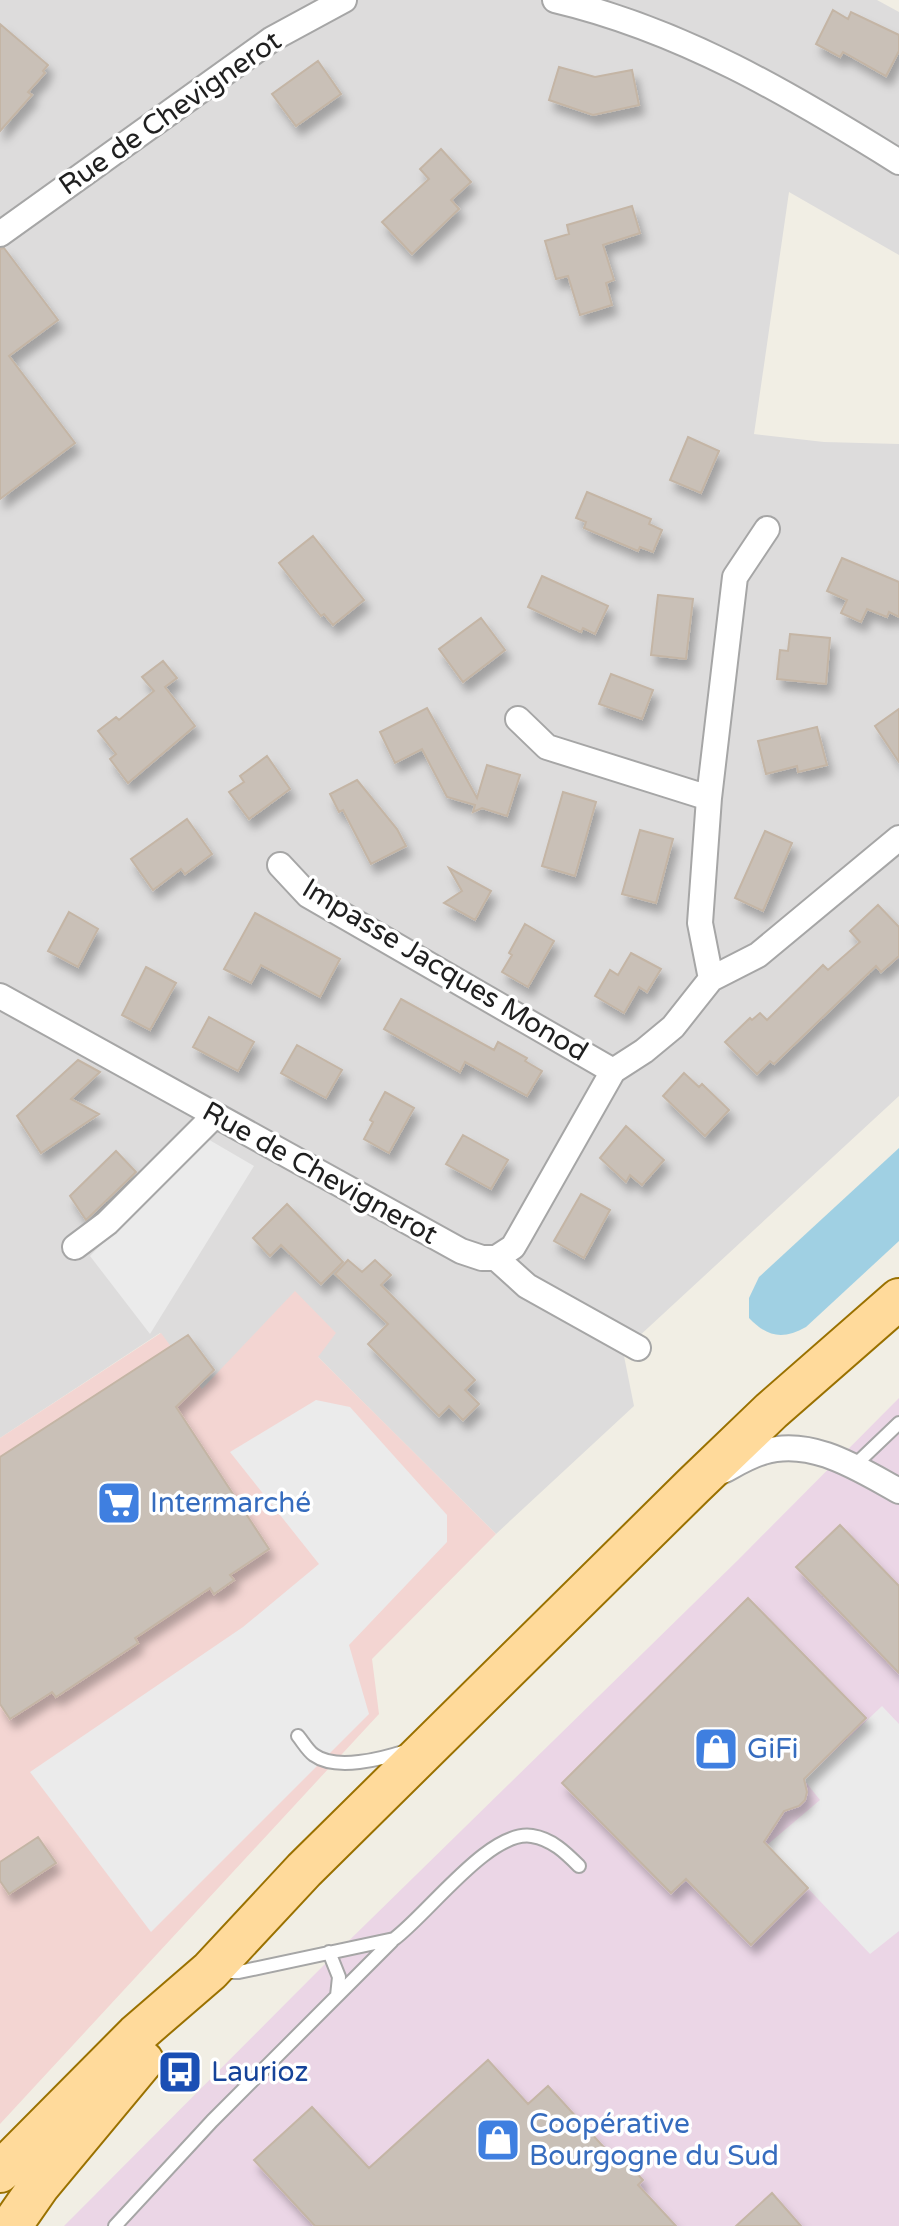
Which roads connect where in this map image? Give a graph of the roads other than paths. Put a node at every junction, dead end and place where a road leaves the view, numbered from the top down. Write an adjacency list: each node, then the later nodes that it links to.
1 (344, 0): 4 (street, Rue de Chevignerot)
2 (555, 0): 3 (street)
3 (899, 162)
4 (0, 234)
5 (767, 529): 7 (street)
6 (518, 719): 7 (street)
7 (709, 798): 10 (street)
8 (899, 838): 10 (street)
9 (280, 865): 12 (street, Impasse Jacques Monod)
10 (711, 979): 12 (street)
11 (0, 996): 13 (street, Rue de Chevignerot)
12 (613, 1071): 15 (street)
13 (215, 1115): 14 (street); 15 (street, Rue de Chevignerot)
14 (75, 1247)
15 (496, 1258): 17 (street, Rue de Chevignerot)
16 (899, 1299): 20 (main road)
17 (638, 1348)
18 (899, 1423): 19 (lane)
19 (854, 1466): 20 (street); 21 (street)
20 (693, 1486): 23 (main road)
21 (899, 1491)
22 (298, 1736): 23 (lane)
23 (432, 1743): 27 (main road)
24 (579, 1866): 25 (lane)
25 (394, 1939): 26 (lane); 28 (lane)
26 (329, 1952): 27 (lane); 28 (lane)
27 (210, 1971): 29 (main road); 30 (main road)
28 (337, 1996): 31 (lane)
29 (0, 2172)
30 (14, 2226)
31 (115, 2226)

